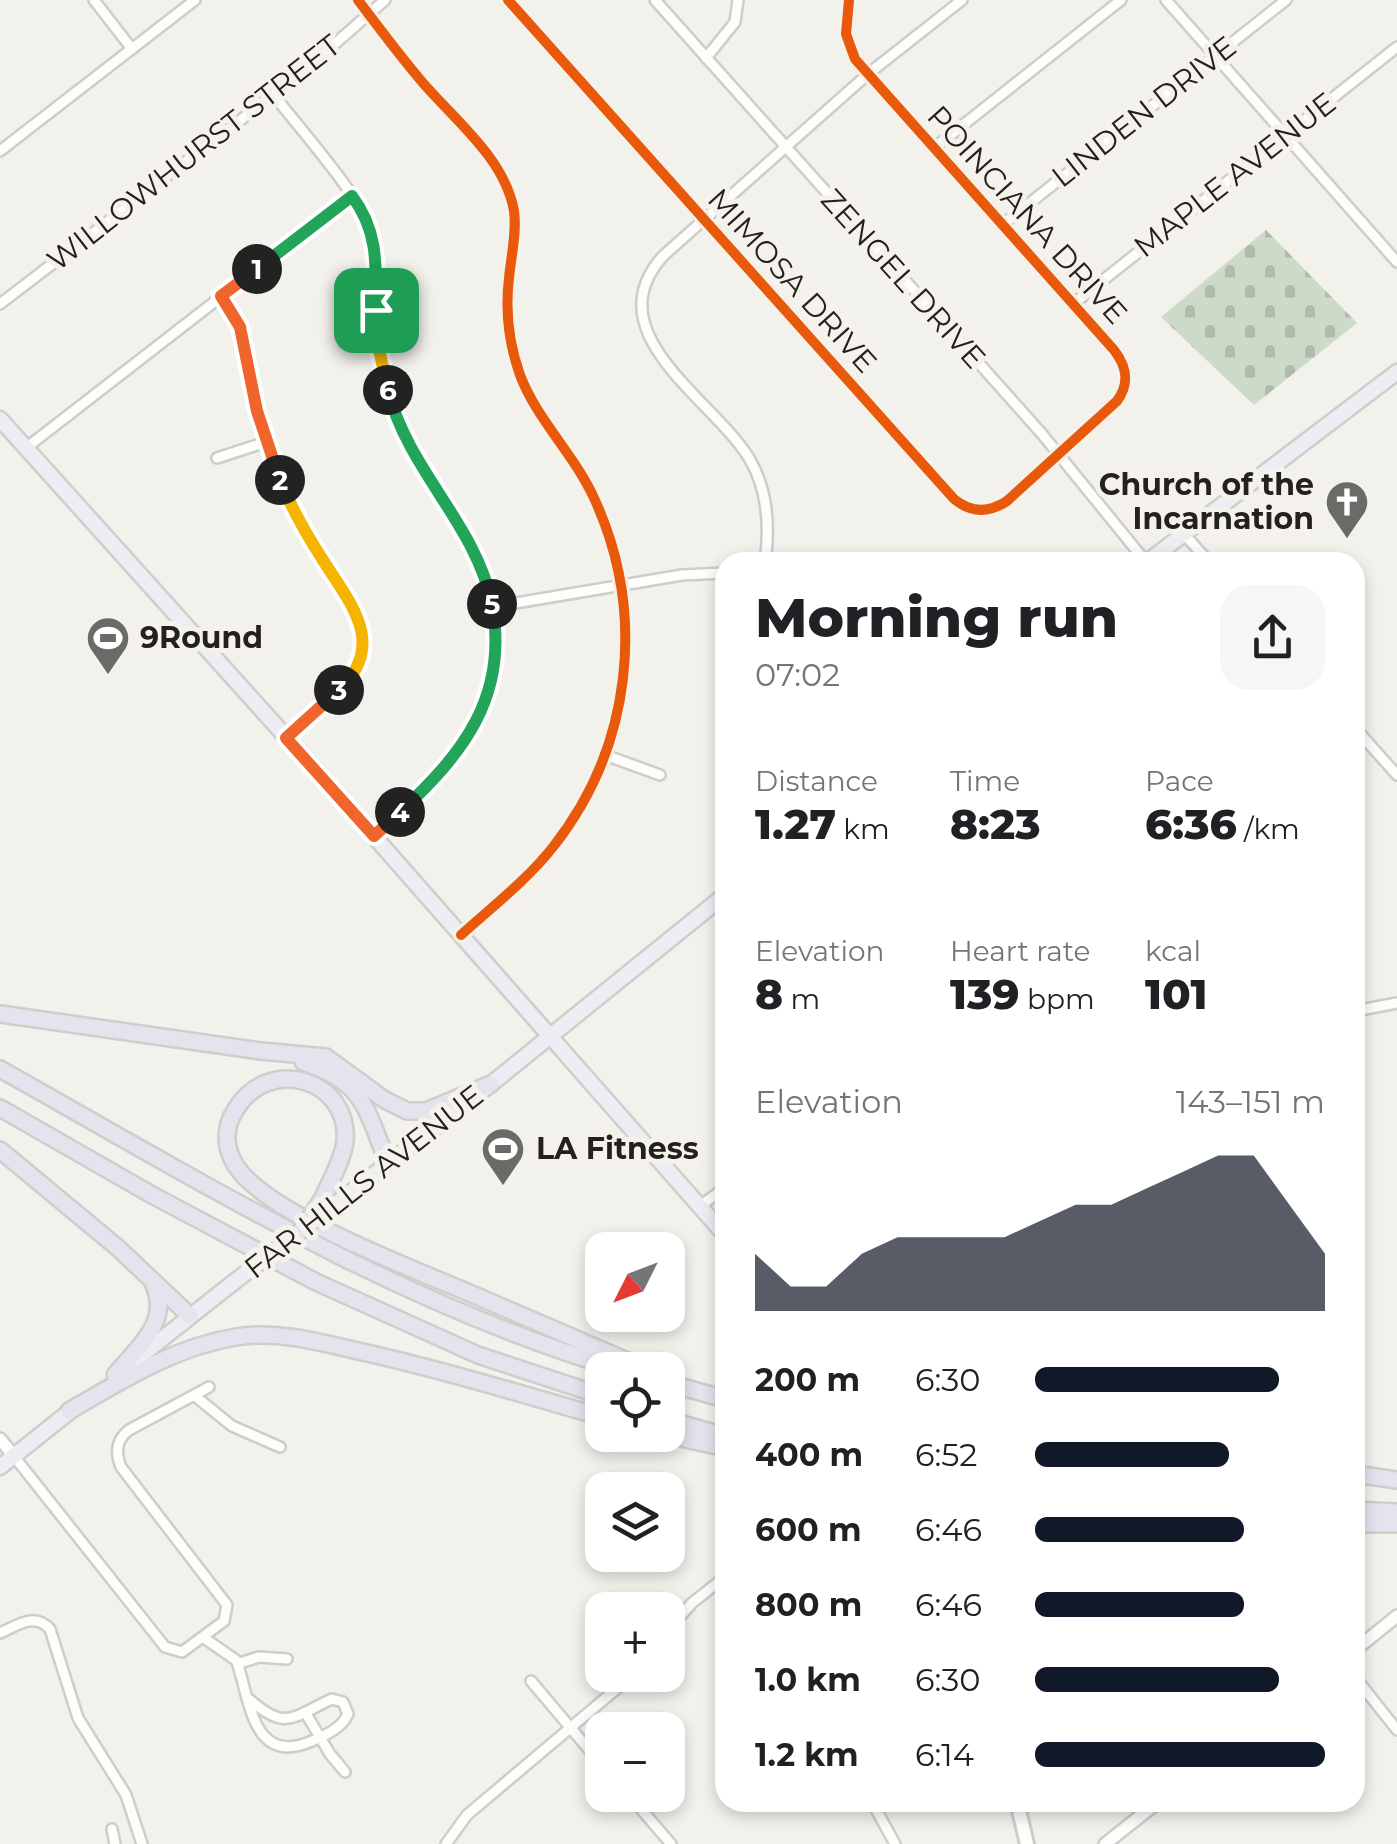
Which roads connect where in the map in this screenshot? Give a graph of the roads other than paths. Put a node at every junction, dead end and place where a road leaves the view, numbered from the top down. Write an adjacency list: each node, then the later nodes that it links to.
1 (94, 0): 15 (street)
2 (195, 0): 15 (street)
3 (358, 0): 13 (street)
4 (385, 0): 13 (street, WILLOWHURST STREET)
5 (508, 0): 25 (street, MIMOSA DRIVE)
6 (655, 0): 17 (street, ZENGEL DRIVE)
7 (738, 0): 17 (street)
8 (848, 0): 18 (street, POINCIANA DRIVE)
9 (962, 0): 18 (street)
10 (1121, 0): 22 (street)
11 (1166, 0): 16 (street)
12 (1286, 0): 16 (street, LINDEN DRIVE)
13 (369, 14): 19 (street, WILLOWHURST STREET); 43 (street)
14 (1397, 47): 20 (street, MAPLE AVENUE)
15 (132, 49): 23 (street)
16 (1215, 56): 20 (street); 26 (street, LINDEN DRIVE)
17 (706, 58): 21 (street, ZENGEL DRIVE)
18 (868, 74): 21 (street); 22 (street, POINCIANA DRIVE)
19 (273, 94): 24 (street); 29 (street, WILLOWHURST STREET)
20 (1285, 135): 27 (street); 30 (street, MAPLE AVENUE)
21 (786, 147): 25 (street); 35 (street, ZENGEL DRIVE)
22 (934, 148): 26 (street, POINCIANA DRIVE)
23 (0, 150)
24 (352, 196): 28 (street); 44 (street)
25 (704, 220): 35 (street, MIMOSA DRIVE); 38 (street)
26 (1002, 225): 30 (street, POINCIANA DRIVE)
27 (1397, 262)
28 (221, 296): 33 (street); 34 (street)
29 (0, 304)
30 (1073, 304): 35 (street, POINCIANA DRIVE)
31 (1397, 372): 37 (main road)
32 (0, 419): 34 (main road)
33 (266, 442): 36 (street); 45 (street)
34 (26, 448): 45 (main road)
35 (1060, 454): 39 (street, ZENGEL DRIVE)
36 (217, 458)
37 (1184, 534): 40 (main road); 41 (street)
38 (766, 552)
39 (1139, 552)
40 (1160, 552)
41 (1200, 552)
42 (715, 573): 43 (street)
43 (622, 585): 44 (street); 47 (street)
44 (492, 607): 50 (street)
45 (286, 738): 50 (main road)
46 (1365, 739): 49 (street)
47 (605, 755): 48 (street); 52 (street)
48 (660, 775)
49 (1397, 775)
50 (374, 836): 52 (main road)
51 (715, 902): 56 (main road, FAR HILLS AVENUE)
52 (460, 936): 56 (main road)
53 (1397, 1003): 54 (street)
54 (1365, 1009)
55 (0, 1014): 57 (highway)
56 (549, 1036): 59 (main road, FAR HILLS AVENUE); 65 (main road)
57 (271, 1052): 59 (highway); 62 (highway)
58 (0, 1068): 71 (highway)
59 (491, 1084): 62 (main road, FAR HILLS AVENUE)
60 (0, 1108): 75 (highway)
61 (0, 1150): 68 (highway)
62 (388, 1163): 64 (main road, FAR HILLS AVENUE)
63 (715, 1195): 65 (street)
64 (328, 1202): 67 (highway, bridge); 70 (highway)
65 (700, 1206): 66 (main road)
66 (715, 1223)
67 (300, 1230): 69 (main road, FAR HILLS AVENUE, bridge)
68 (149, 1277): 69 (highway); 72 (highway)
69 (190, 1316): 72 (main road, FAR HILLS AVENUE)
70 (606, 1352)
71 (585, 1357)
72 (115, 1375): 78 (main road, FAR HILLS AVENUE)
73 (685, 1386): 77 (highway)
74 (210, 1387): 76 (street)
75 (585, 1390)
76 (195, 1396): 85 (street); 98 (street)
77 (715, 1396)
78 (69, 1411): 79 (highway); 86 (main road, FAR HILLS AVENUE)
79 (585, 1412)
80 (685, 1425): 81 (highway)
81 (715, 1433)
82 (0, 1438): 86 (street)
83 (685, 1439): 84 (highway)
84 (715, 1446)
85 (280, 1447)
86 (14, 1455): 87 (main road, FAR HILLS AVENUE); 98 (street)
87 (0, 1467)
88 (1365, 1477): 89 (highway)
89 (1397, 1480)
90 (1365, 1510): 91 (highway)
91 (1397, 1512)
92 (1365, 1524): 93 (highway)
93 (1397, 1524)
94 (715, 1584): 95 (street)
95 (685, 1610)
96 (1397, 1616): 99 (street)
97 (0, 1633): 118 (street)
98 (204, 1638): 101 (street)
99 (1365, 1642)
100 (287, 1658): 101 (street)
101 (236, 1662): 105 (street)
102 (531, 1681): 107 (street)
103 (1365, 1690): 108 (street)
104 (616, 1692): 107 (street)
105 (249, 1699): 106 (street); 109 (street)
106 (305, 1712): 109 (street); 109 (street)
107 (570, 1728): 110 (street); 119 (street)
108 (1397, 1730)
109 (321, 1736): 111 (street)
110 (585, 1745)
111 (345, 1772)
112 (644, 1812): 120 (street)
113 (877, 1812): 121 (street)
114 (1019, 1812): 122 (main road)
115 (1145, 1812): 123 (street)
116 (112, 1829): 117 (street)
117 (115, 1844)
118 (142, 1844)
119 (446, 1844)
120 (671, 1844)
121 (895, 1844)
122 (1027, 1844)
123 (1105, 1844)

